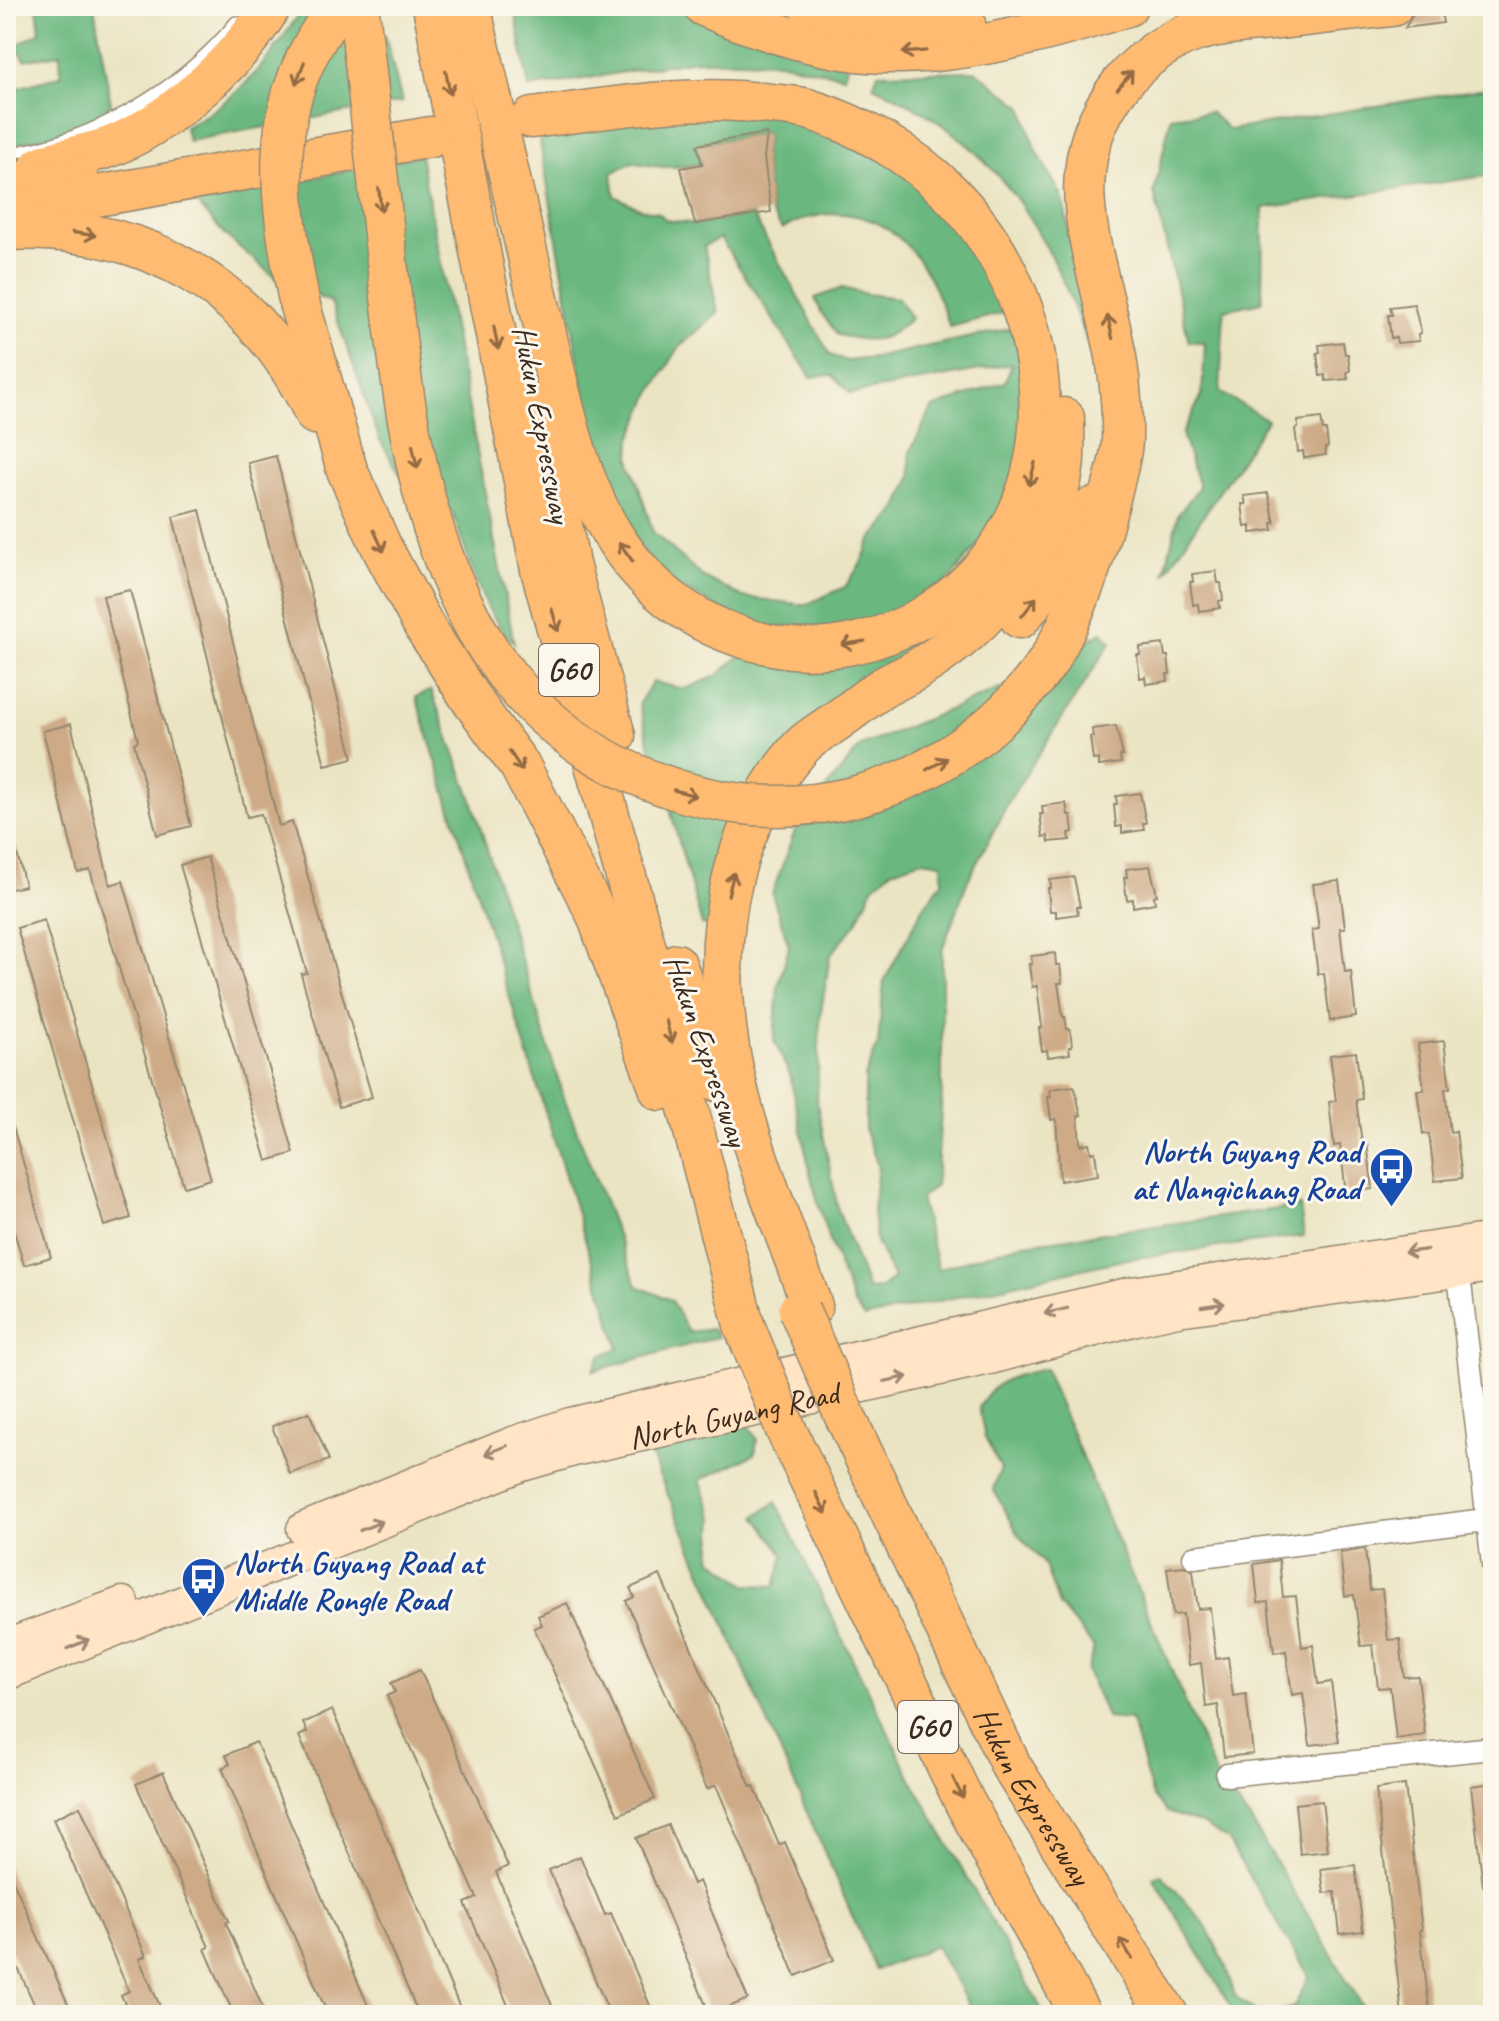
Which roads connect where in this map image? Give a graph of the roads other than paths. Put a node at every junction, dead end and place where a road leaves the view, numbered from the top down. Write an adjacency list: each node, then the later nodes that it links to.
1 (433, 6): 20 (highway, Hukun Expressway / G60, one-way to 20)
2 (467, 6): 15 (highway, one-way to 2); 19 (highway, Hukun Expressway / G60)
3 (704, 6): 6 (highway, one-way to 3)
4 (809, 6): 5 (highway)
5 (1083, 6)
6 (1127, 6)
7 (1392, 6): 13 (highway, one-way to 7)
8 (352, 8): 13 (highway, one-way to 13, bridge); 14 (highway, one-way to 14, bridge)
9 (257, 9): 11 (highway)
10 (429, 128): 11 (highway)
11 (7, 182)
12 (6, 230): 14 (highway, one-way to 14)
13 (1120, 404): 15 (highway, one-way to 13)
14 (347, 470): 20 (highway, one-way to 20)
15 (845, 715): 19 (highway, one-way to 15)
16 (1493, 1239): 17 (main road, North Guyang Road)
17 (1457, 1258): 18 (main road, North Guyang Road); 21 (street); 24 (main road, North Guyang Road, one-way to 24); 25 (main road, North Guyang Road, one-way to 17)
18 (1493, 1266)
19 (806, 1308): 29 (highway, Hukun Expressway / G60, one-way to 19, bridge)
20 (744, 1325): 28 (highway, Hukun Expressway / G60, one-way to 28, bridge)
21 (1490, 1520): 22 (street); 23 (street)
22 (1194, 1557)
23 (1493, 1564)
24 (6, 1646)
25 (6, 1674)
26 (1493, 1748): 27 (street)
27 (1227, 1775)
28 (1081, 2015)
29 (1168, 2015)

